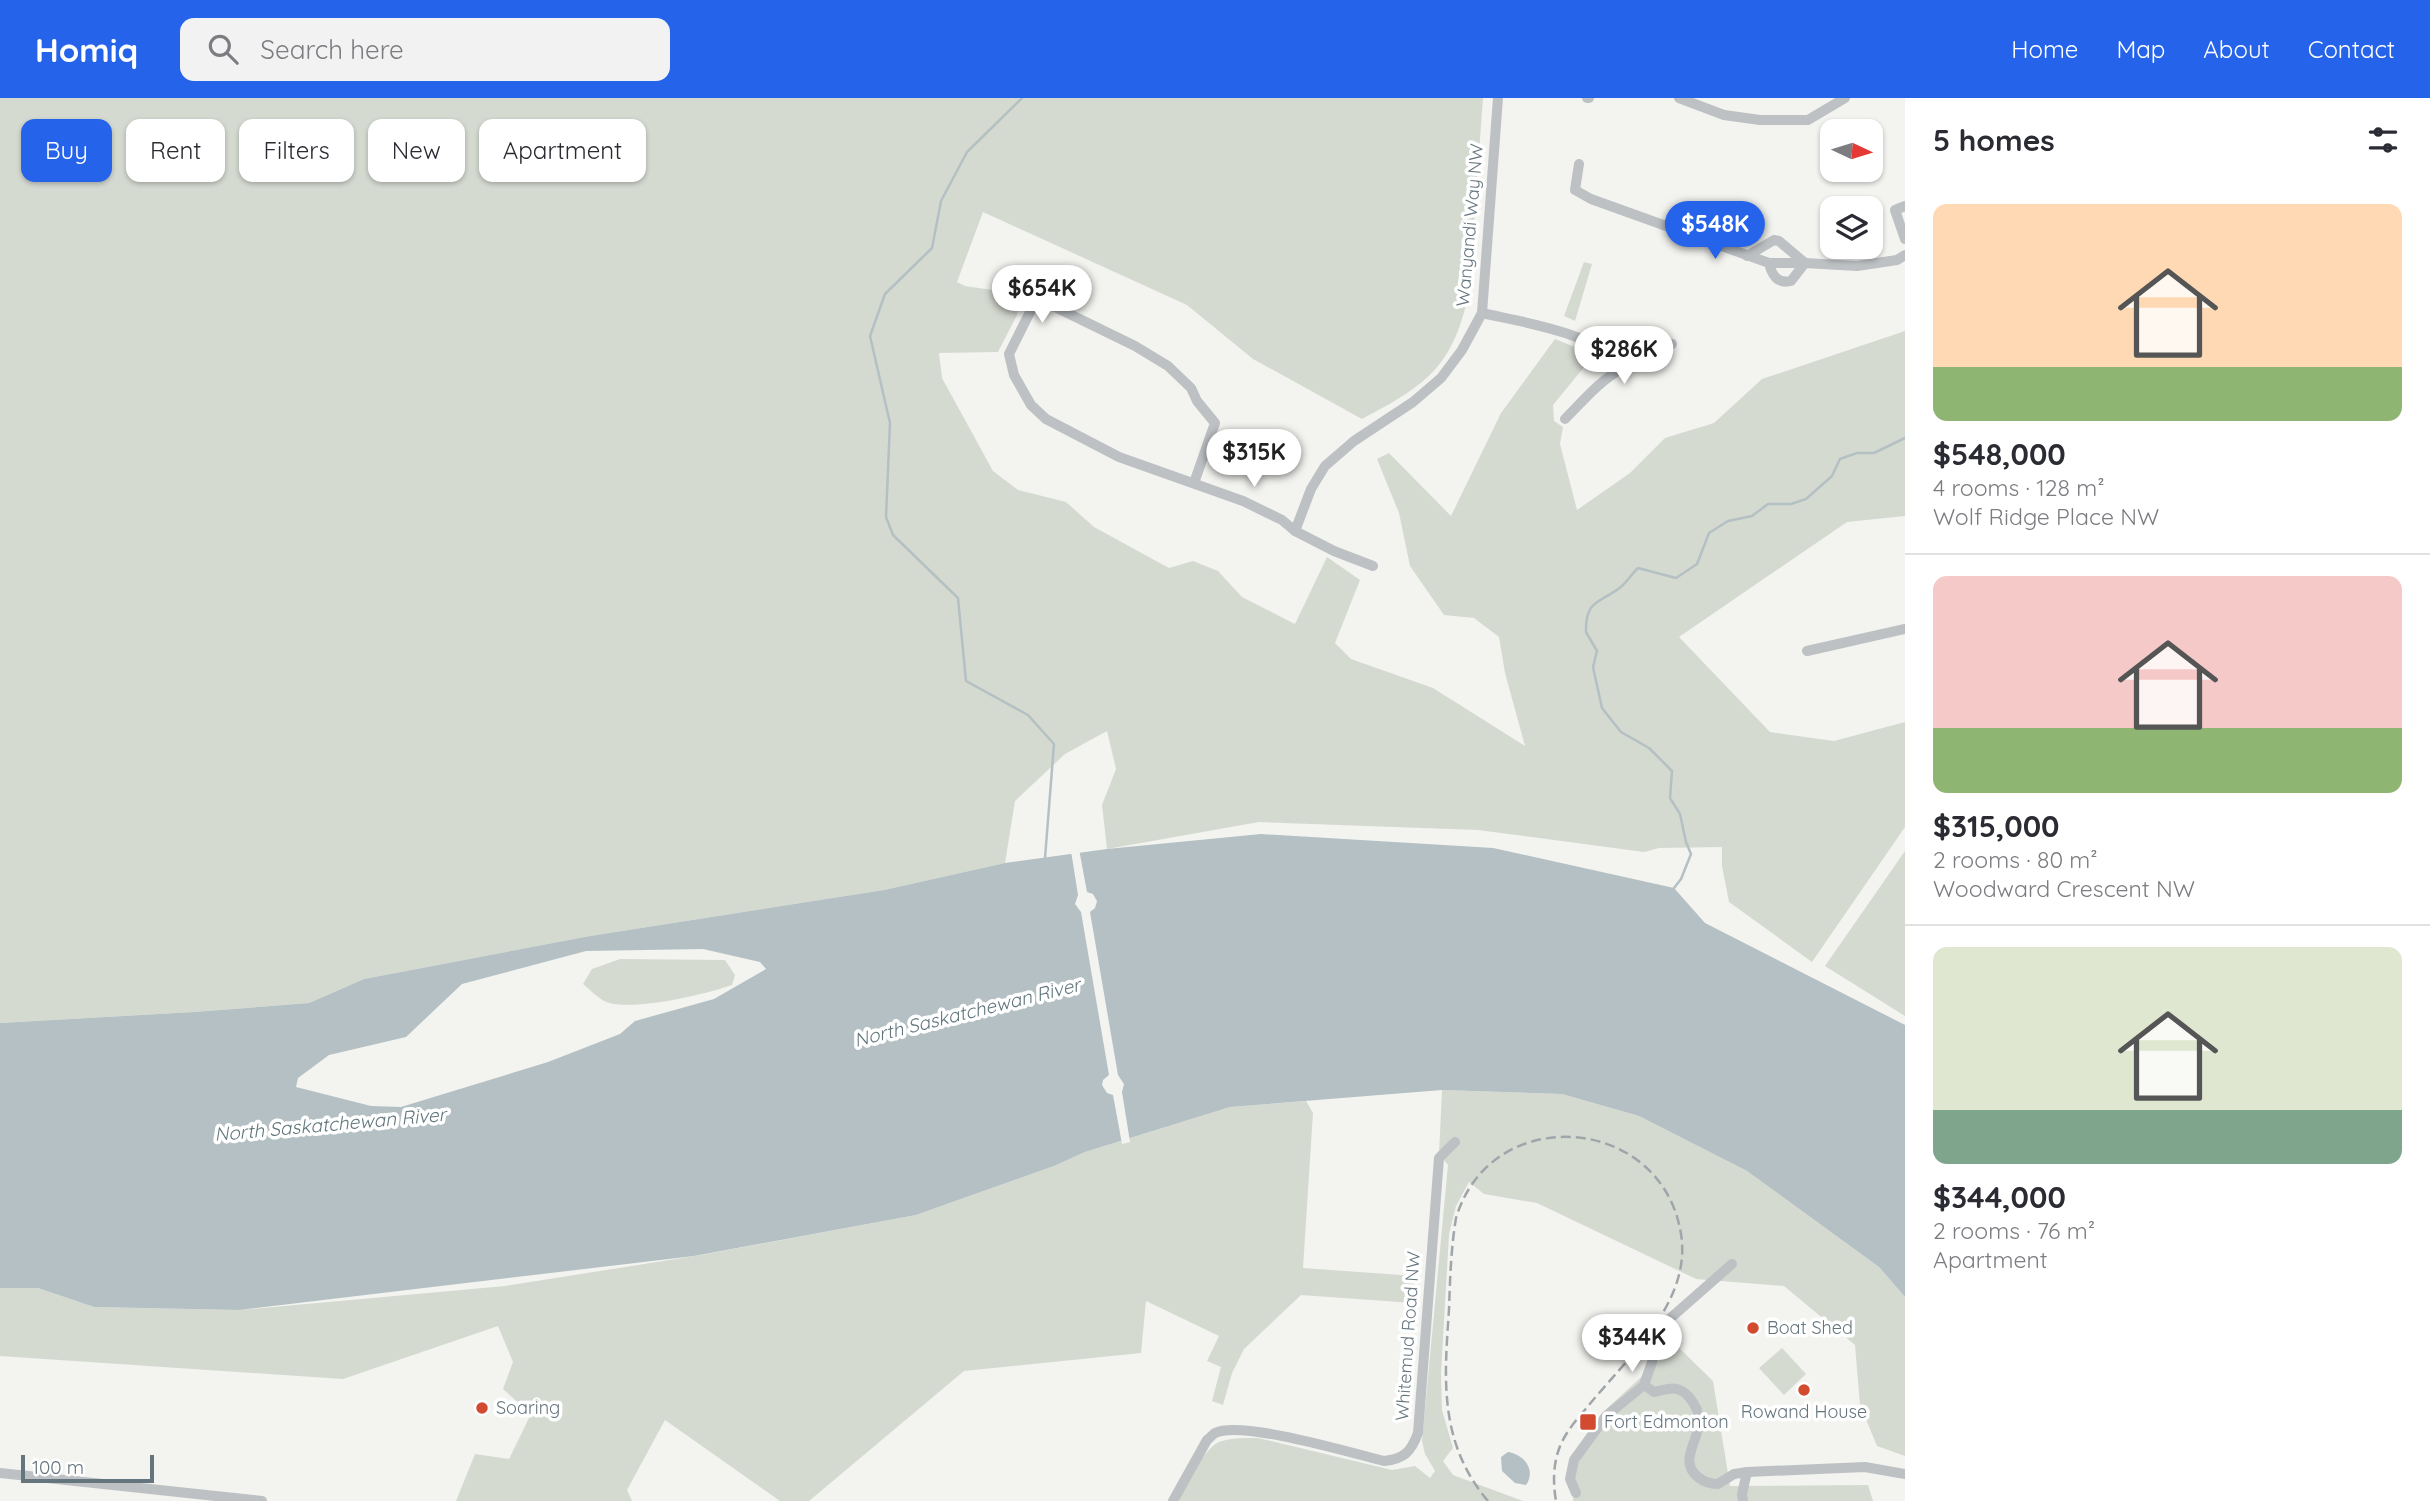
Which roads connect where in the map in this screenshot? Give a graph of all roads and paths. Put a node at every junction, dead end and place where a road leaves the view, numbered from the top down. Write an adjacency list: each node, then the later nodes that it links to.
1 (1498, 98): 13 (street, Wanyandi Way NW)
2 (1679, 98): 5 (street)
3 (1825, 98): 5 (street)
4 (1845, 98): 5 (street)
5 (1831, 108)
6 (1578, 164): 10 (street)
7 (1905, 206): 8 (street)
8 (1905, 239)
9 (1905, 255): 12 (street)
10 (1747, 256): 11 (street); 12 (street)
11 (1769, 263): 12 (street); 12 (street)
12 (1805, 263)
13 (1482, 313): 15 (street); 18 (street, Wanyandi Way NW)
14 (1672, 344): 15 (street)
15 (1624, 367): 16 (street)
16 (1565, 419)
17 (1194, 483): 17 (street); 18 (street)
18 (1295, 531): 19 (street)
19 (1373, 566)
20 (1905, 629): 21 (street)
21 (1807, 651)
22 (1455, 1142): 30 (street, Whitemud Road NW)
23 (1732, 1264): 24 (street)
24 (1644, 1385): 25 (street); 28 (street)
25 (1747, 1472): 27 (street); 31 (street)
26 (0, 1473): 29 (street)
27 (1905, 1474)
28 (1576, 1493)
29 (262, 1501)
30 (1173, 1501)
31 (1742, 1501)

